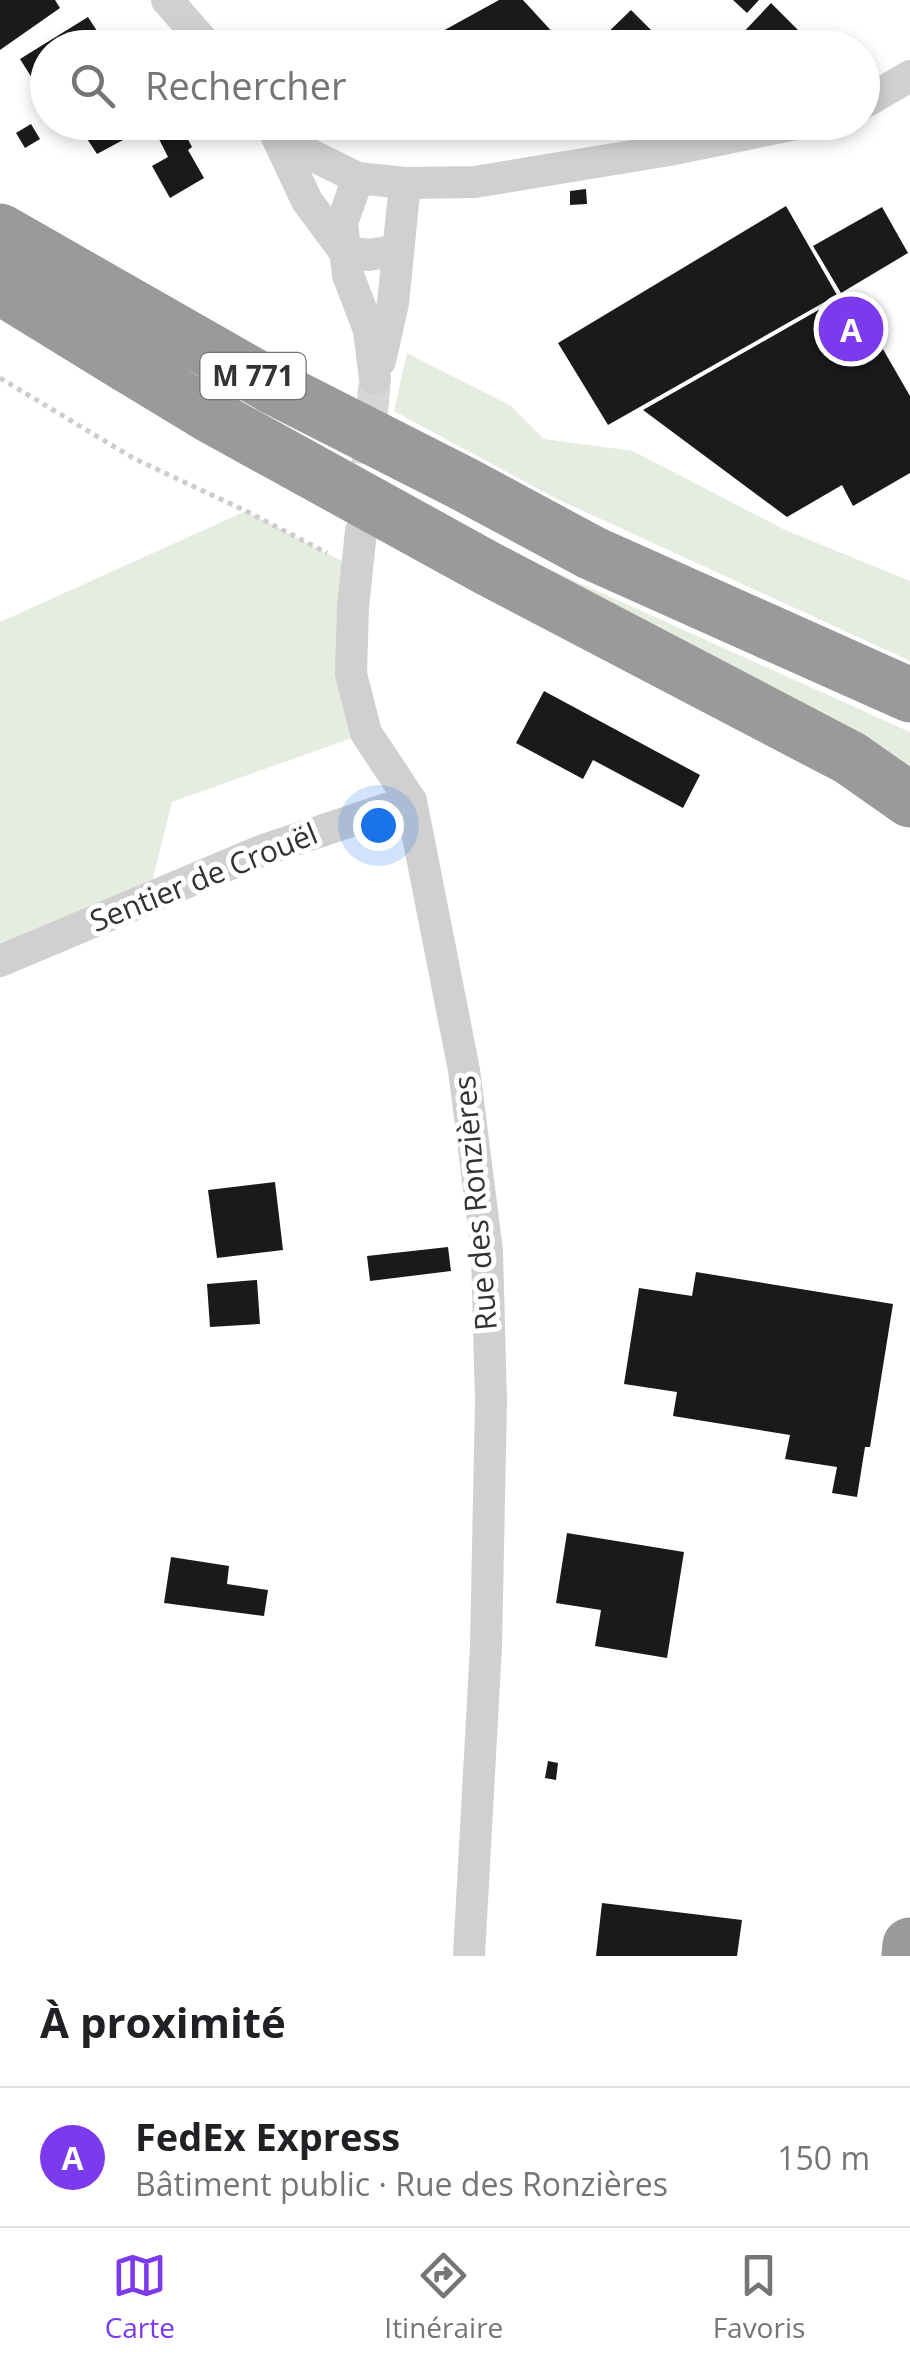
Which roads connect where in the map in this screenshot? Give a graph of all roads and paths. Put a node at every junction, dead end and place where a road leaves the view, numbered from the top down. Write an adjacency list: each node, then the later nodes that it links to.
1 (167, 0): 2 (street)
2 (193, 30)
3 (910, 76): 4 (street)
4 (880, 94)
5 (280, 140): 13 (street)
6 (291, 140): 8 (street)
7 (718, 140): 9 (street)
8 (358, 178): 9 (street); 13 (street)
9 (405, 183): 12 (street)
10 (0, 215): 14 (highway)
11 (0, 231): 14 (highway, M 771)
12 (398, 250): 13 (street); 13 (street)
13 (345, 252)
14 (50, 260): 19 (highway, M 771)
15 (0, 287): 16 (highway, M 771)
16 (128, 365): 19 (highway, M 771); 22 (highway)
17 (0, 378): 20 (path)
18 (361, 531): 20 (street, Rue des Ronzières)
19 (592, 553): 21 (highway, M 771)
20 (357, 569): 23 (street, Rue des Ronzières)
21 (910, 695)
22 (910, 800)
23 (411, 801): 24 (street, Sentier de Crouël); 26 (street, Rue des Ronzières)
24 (0, 961)
25 (910, 1945): 27 (highway)
26 (469, 1956)
27 (908, 1956)

